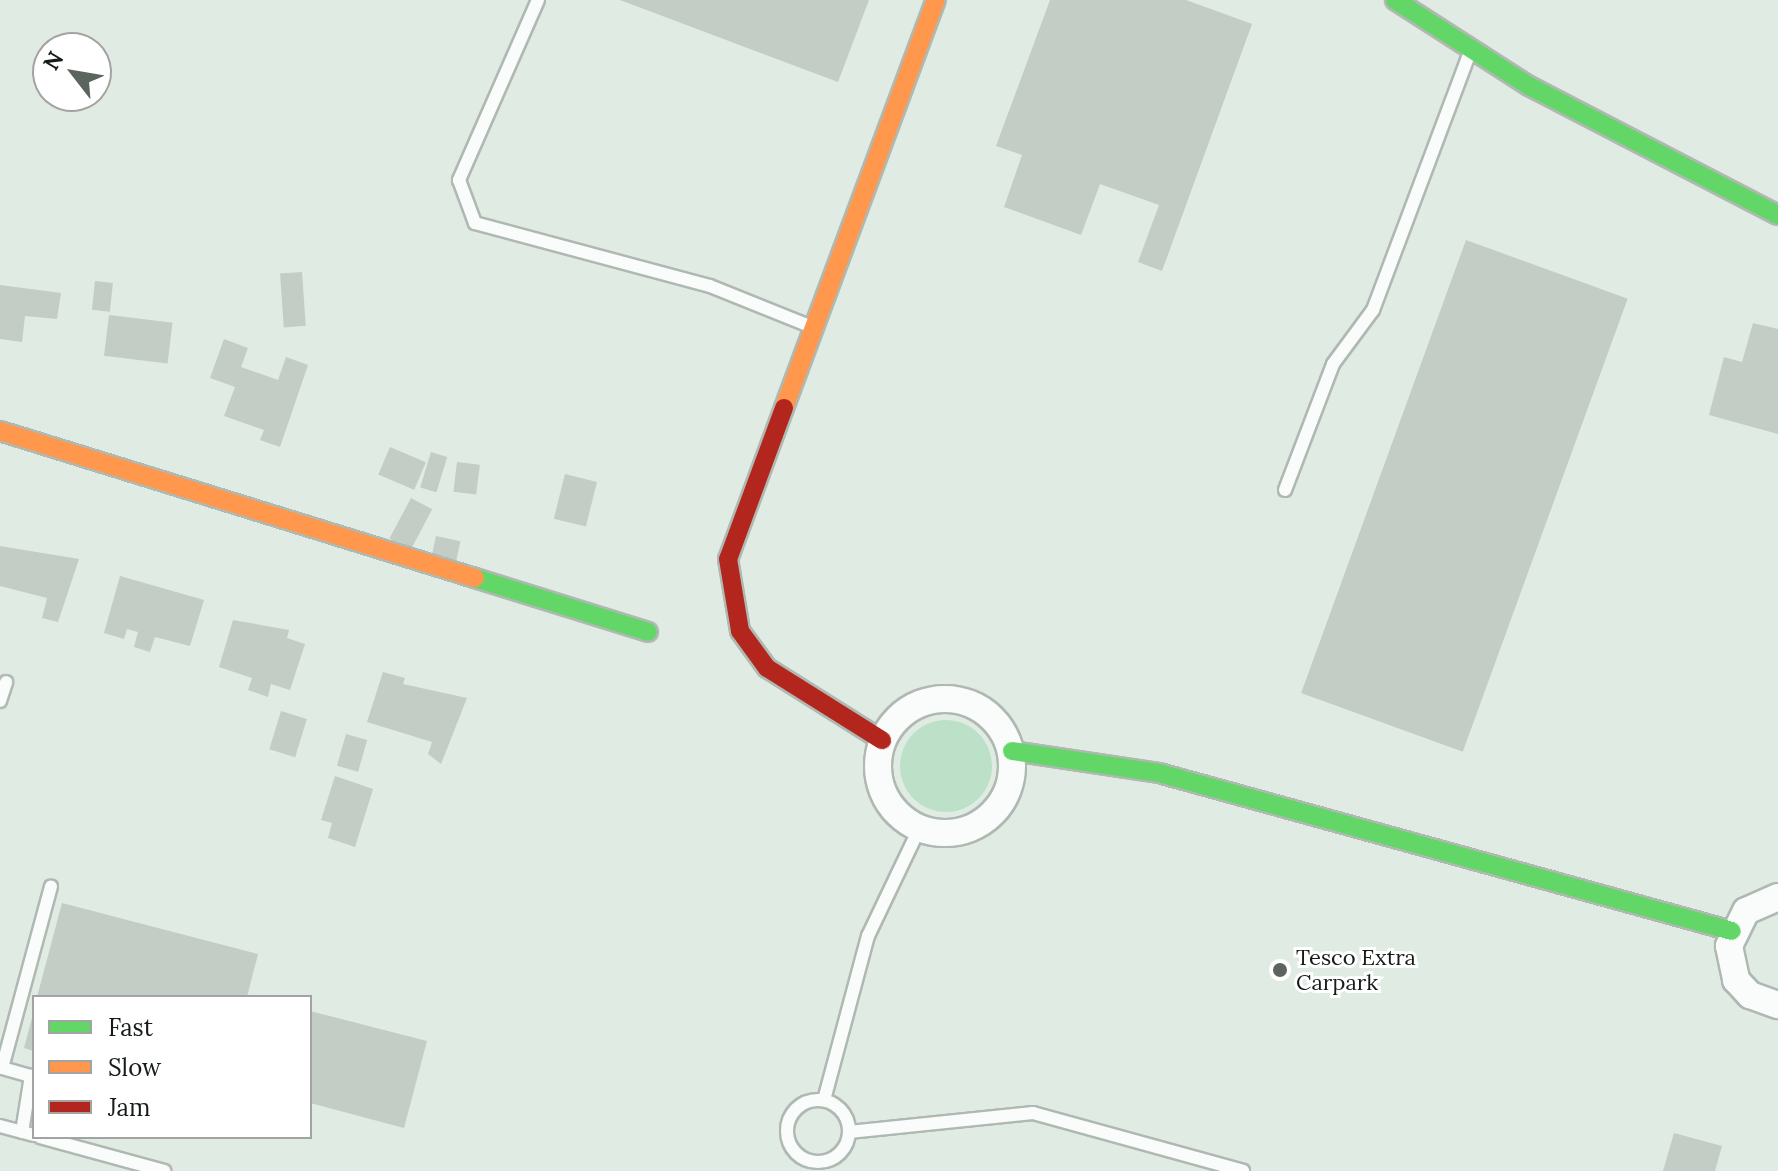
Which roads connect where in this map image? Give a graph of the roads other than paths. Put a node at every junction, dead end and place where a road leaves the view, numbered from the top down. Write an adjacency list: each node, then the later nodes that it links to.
1 (538, 0): 6 (lane)
2 (936, 0): 6 (street)
3 (1395, 0): 4 (street)
4 (1470, 51): 5 (street); 8 (lane)
5 (1778, 215)
6 (812, 327): 12 (street)
7 (0, 431): 9 (street)
8 (1285, 490)
9 (648, 632)
10 (6, 682): 11 (lane)
11 (0, 701)
12 (882, 740): 13 (street); 14 (street)
13 (1012, 751): 14 (street); 17 (street)
14 (919, 829): 20 (lane)
15 (51, 886): 19 (lane)
16 (1778, 897): 17 (street)
17 (1732, 931): 18 (street)
18 (1778, 1005)
19 (32, 1077): 23 (lane)
20 (824, 1100): 22 (lane); 26 (lane)
21 (0, 1126): 23 (lane)
22 (849, 1132): 26 (lane); 28 (lane)
23 (28, 1134)
24 (46, 1139): 25 (lane)
25 (120, 1165): 27 (lane)
26 (820, 1166)
27 (164, 1171)
28 (1243, 1171)

